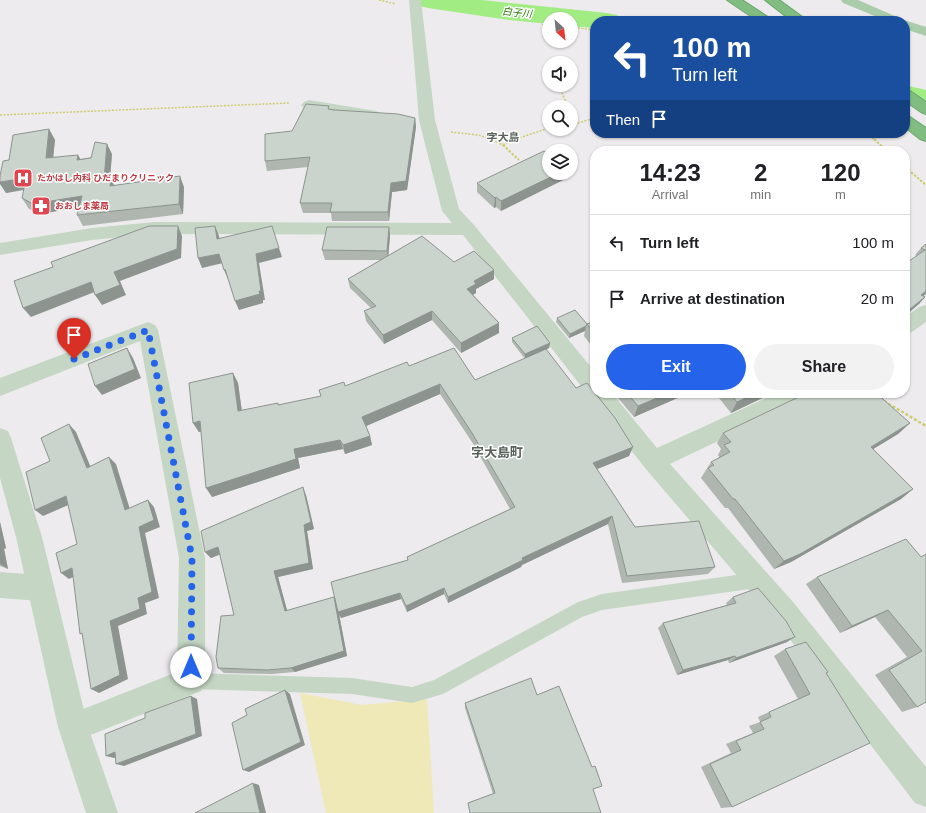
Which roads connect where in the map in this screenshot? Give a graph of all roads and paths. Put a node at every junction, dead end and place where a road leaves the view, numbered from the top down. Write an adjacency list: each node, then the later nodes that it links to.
1 (733, 0): 8 (highway)
2 (740, 0): 9 (highway)
3 (771, 0): 7 (highway)
4 (776, 0): 7 (highway)
5 (847, 0): 11 (main road)
6 (416, 3): 22 (street)
7 (790, 13): 10 (highway)
8 (760, 16)
9 (761, 16)
10 (794, 16)
11 (886, 16)
12 (910, 26): 15 (main road)
13 (578, 28): 14 (path)
14 (590, 29)
15 (926, 32)
16 (910, 98): 18 (highway)
17 (309, 105): 19 (path); 20 (street)
18 (926, 109)
19 (0, 115)
20 (387, 117)
21 (590, 120): 23 (path)
22 (422, 123): 28 (path); 33 (street)
23 (578, 123)
24 (910, 124): 26 (highway)
25 (542, 131): 28 (path)
26 (926, 136)
27 (873, 138): 29 (path)
28 (503, 145): 30 (path)
29 (881, 146)
30 (519, 160)
31 (910, 171): 32 (path)
32 (926, 185)
33 (468, 228): 34 (street); 37 (street)
34 (0, 249)
35 (926, 312): 36 (street)
36 (910, 323)
37 (590, 382)
38 (0, 387): 48 (street)
39 (603, 398): 44 (street)
40 (787, 398): 44 (street)
41 (883, 400): 42 (path)
42 (926, 426)
43 (0, 438): 47 (street)
44 (653, 461): 45 (street)
45 (757, 580): 48 (lane); 50 (street)
46 (0, 585): 47 (street)
47 (41, 588): 49 (street)
48 (191, 682): 49 (street)
49 (73, 727): 51 (street)
50 (926, 792)
51 (102, 813)

